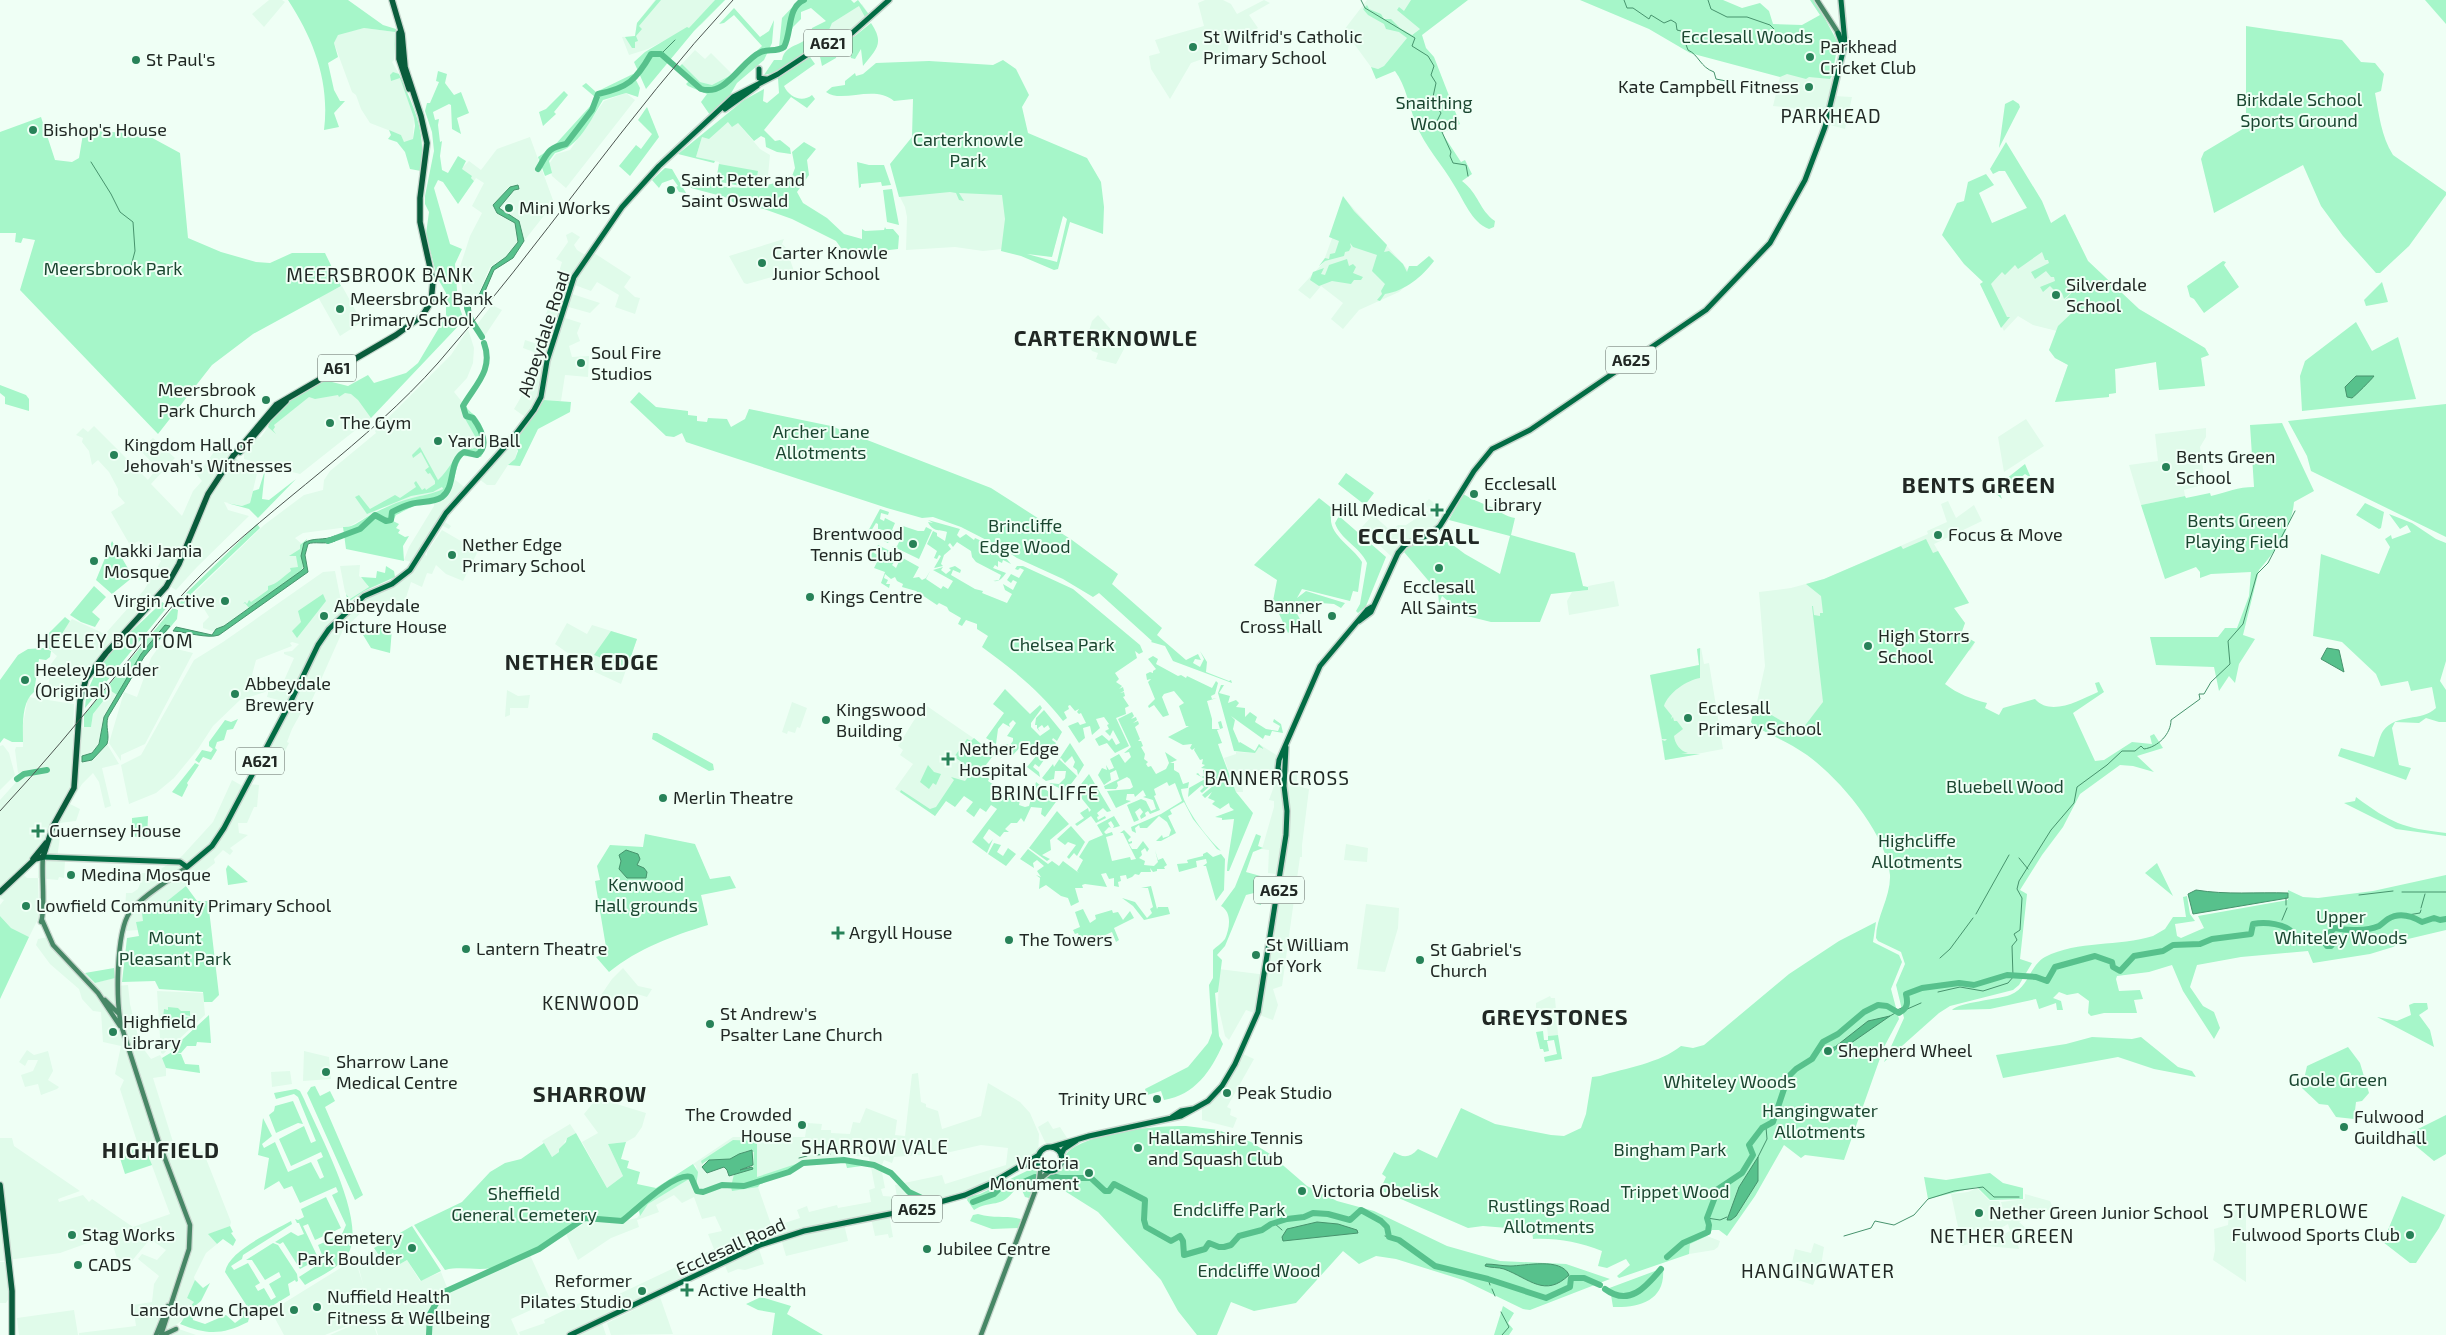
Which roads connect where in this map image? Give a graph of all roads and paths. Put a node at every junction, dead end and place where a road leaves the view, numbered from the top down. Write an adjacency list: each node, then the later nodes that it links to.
1 (392, 0): 16 (highway, A61)
2 (889, 0): 10 (main road, Abbeydale Road / A621)
3 (1817, 0): 6 (main road)
4 (1841, 0): 5 (main road, A625)
5 (1845, 24): 6 (main road); 7 (main road, A625)
6 (1837, 31): 7 (main road); 8 (main road)
7 (1845, 39): 8 (main road, A625)
8 (1844, 49): 14 (main road, A625)
9 (759, 69): 10 (main road)
10 (768, 79): 11 (main road, Abbeydale Road / A621)
11 (759, 84): 12 (main road, Abbeydale Road / A621); 12 (main road, Abbeydale Road / A621)
12 (744, 94): 13 (main road, Abbeydale Road / A621); 13 (main road, Abbeydale Road / A621); 13 (main road, Abbeydale Road / A621)
13 (723, 110): 19 (main road, Abbeydale Road / A621)
14 (1286, 747): 15 (main road, A625); 15 (main road)
15 (1284, 786): 24 (main road, A625)
16 (47, 842): 17 (highway, A61); 18 (highway, A61)
17 (43, 857): 18 (highway, A61); 19 (main road); 21 (main road)
18 (31, 863): 20 (highway, A61)
19 (187, 867): 22 (main road, Abbeydale Road)
20 (0, 892)
21 (109, 1007): 22 (main road); 23 (main road)
22 (118, 1013): 23 (main road, Abbeydale Road)
23 (123, 1032): 33 (main road)
24 (1077, 1140): 25 (main road, A625); 27 (main road, A625)
25 (1052, 1147): 26 (main road, A625); 27 (main road)
26 (1039, 1155): 28 (main road, Ecclesall Road / A625); 29 (main road)
27 (1061, 1155): 30 (main road, A625)
28 (1022, 1166): 29 (main road, Ecclesall Road / A625); 40 (main road, Ecclesall Road / A625)
29 (1040, 1166): 30 (main road, A625); 31 (main road)
30 (1051, 1170): 31 (main road)
31 (1039, 1181): 41 (main road)
32 (0, 1185): 34 (highway)
33 (169, 1304): 38 (main road); 39 (main road)
34 (13, 1319): 36 (highway); 37 (highway)
35 (176, 1329): 39 (main road)
36 (12, 1335)
37 (16, 1335)
38 (156, 1335)
39 (162, 1335)
40 (570, 1335)
41 (981, 1335)

